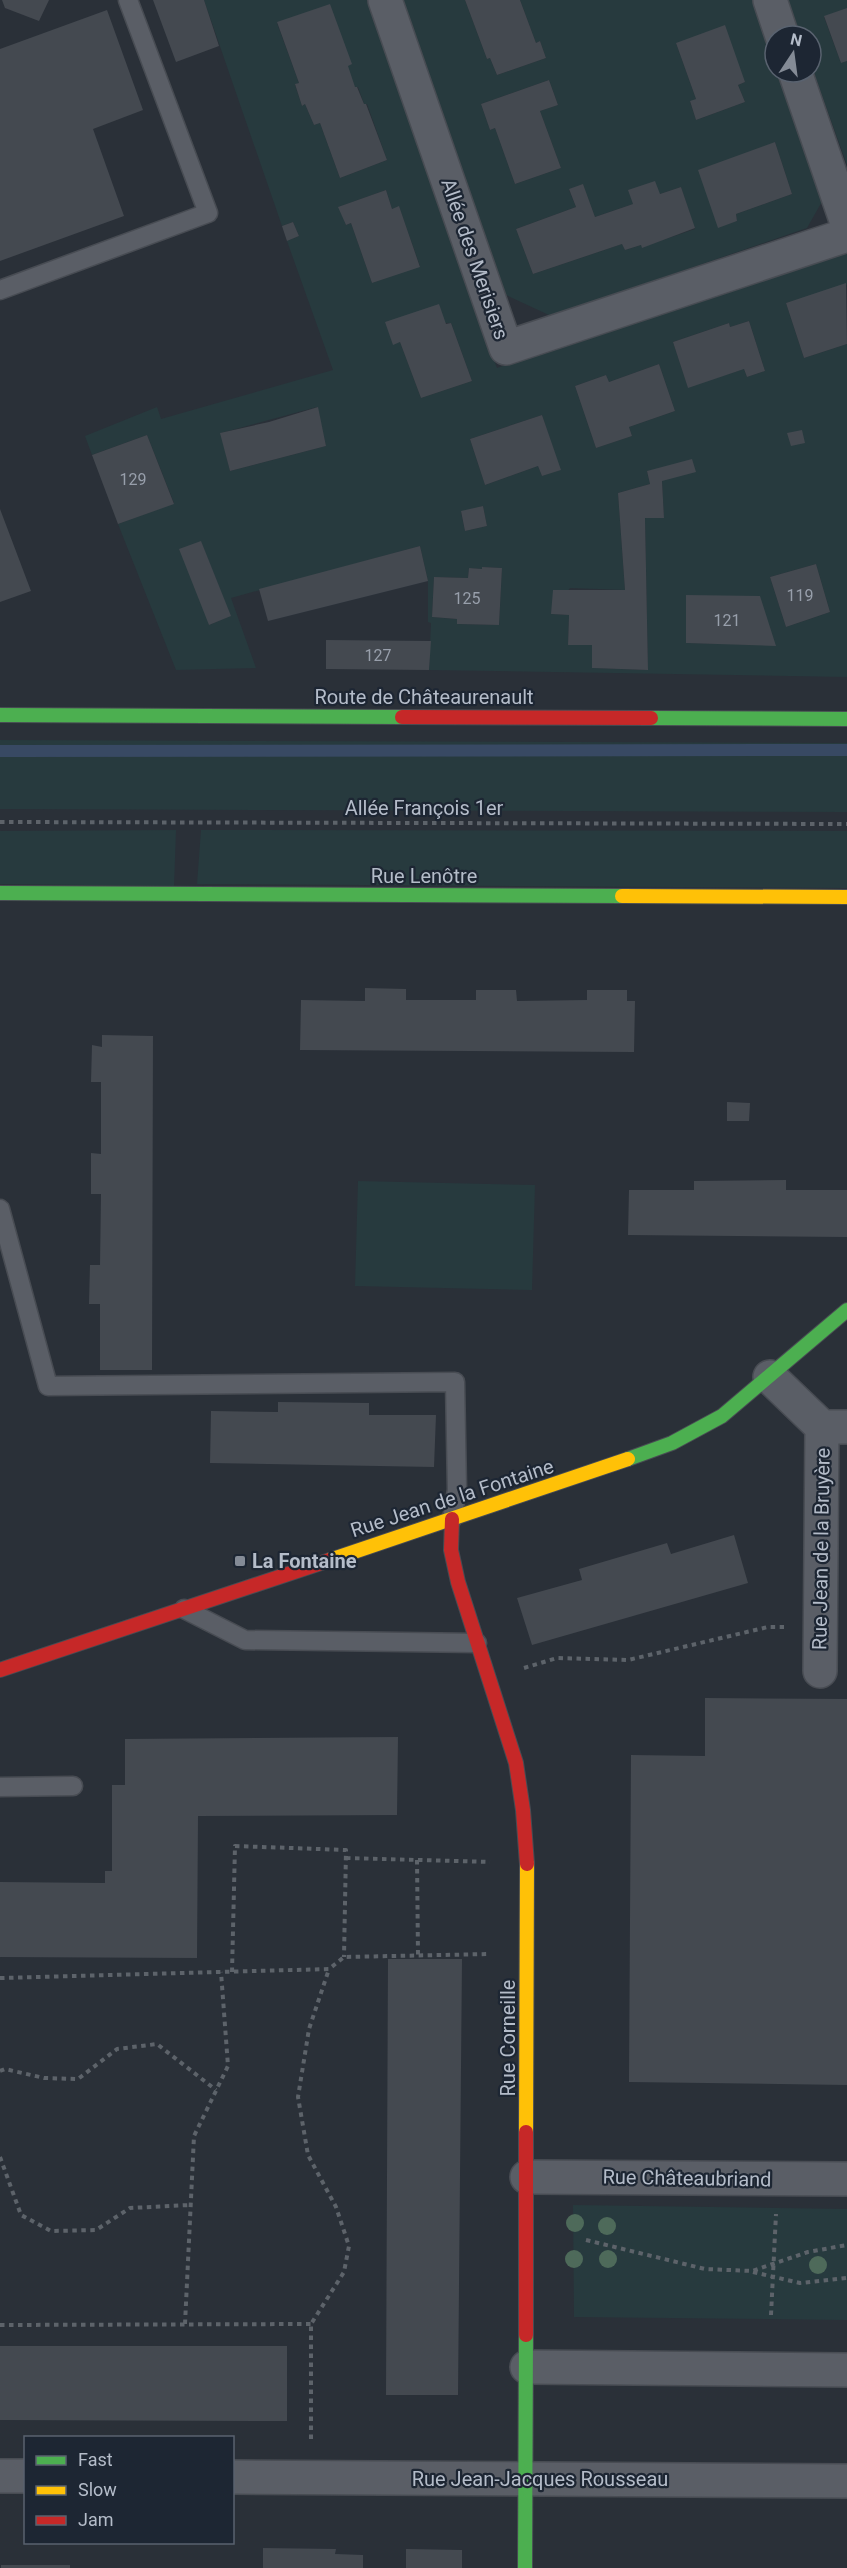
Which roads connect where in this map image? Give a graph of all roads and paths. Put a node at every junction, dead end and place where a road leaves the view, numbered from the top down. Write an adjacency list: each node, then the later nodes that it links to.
1 (128, 0): 8 (lane)
2 (385, 0): 7 (street, Allée des Merisiers)
3 (770, 0): 4 (street)
4 (778, 24)
5 (799, 84): 6 (street)
6 (847, 223)
7 (847, 235)
8 (0, 290)
9 (0, 715): 10 (street, Route de Châteaurenault)
10 (847, 719)
11 (0, 822): 12 (path, Allée François 1er)
12 (847, 824)
13 (0, 893): 14 (street, Rue Lenôtre)
14 (847, 897)
15 (0, 1209): 19 (lane)
16 (847, 1310): 17 (street, Rue Jean de la Fontaine)
17 (770, 1377): 18 (street, Rue Jean de la Bruyère); 19 (street, Rue Jean de la Fontaine)
18 (835, 1427): 25 (street, Rue Jean de la Bruyère)
19 (452, 1519): 20 (street, Rue Jean de la Fontaine); 22 (street, Rue Corneille)
20 (183, 1608): 22 (lane); 24 (street, Rue Jean de la Fontaine)
21 (789, 1627): 23 (path)
22 (477, 1643): 41 (street, Rue Corneille)
23 (523, 1668)
24 (0, 1670)
25 (820, 1671)
26 (73, 1786): 27 (lane)
27 (0, 1787)
28 (346, 1858): 29 (path); 33 (path); 36 (path)
29 (417, 1860): 30 (path); 32 (path)
30 (496, 1862)
31 (492, 1954): 32 (path)
32 (418, 1955): 33 (path)
33 (344, 1957): 34 (path)
34 (329, 1969): 36 (path); 53 (path)
35 (221, 1972): 36 (path); 37 (path); 39 (path)
36 (232, 1972)
37 (0, 1978)
38 (0, 2071): 39 (path)
39 (216, 2090): 43 (path)
40 (0, 2157): 43 (path)
41 (527, 2176): 42 (street, Rue Châteaubriand); 55 (street, Rue Corneille)
42 (847, 2180)
43 (190, 2205): 52 (path)
44 (776, 2207): 47 (path)
45 (586, 2240): 48 (path)
46 (847, 2245): 47 (path)
47 (774, 2264): 48 (path); 49 (path)
48 (752, 2271): 49 (path)
49 (773, 2277): 50 (path); 51 (path)
50 (847, 2278)
51 (771, 2314)
52 (185, 2324): 53 (path); 54 (path)
53 (311, 2324): 57 (path)
54 (0, 2325)
55 (526, 2367): 56 (street); 61 (street, Rue Corneille)
56 (847, 2370)
57 (310, 2441)
58 (0, 2476): 59 (street)
59 (24, 2476)
60 (234, 2477): 61 (street, Rue Jean-Jacques Rousseau)
61 (526, 2479): 62 (street, Rue Jean-Jacques Rousseau); 63 (street, Rue Corneille)
62 (847, 2481)
63 (525, 2568)

